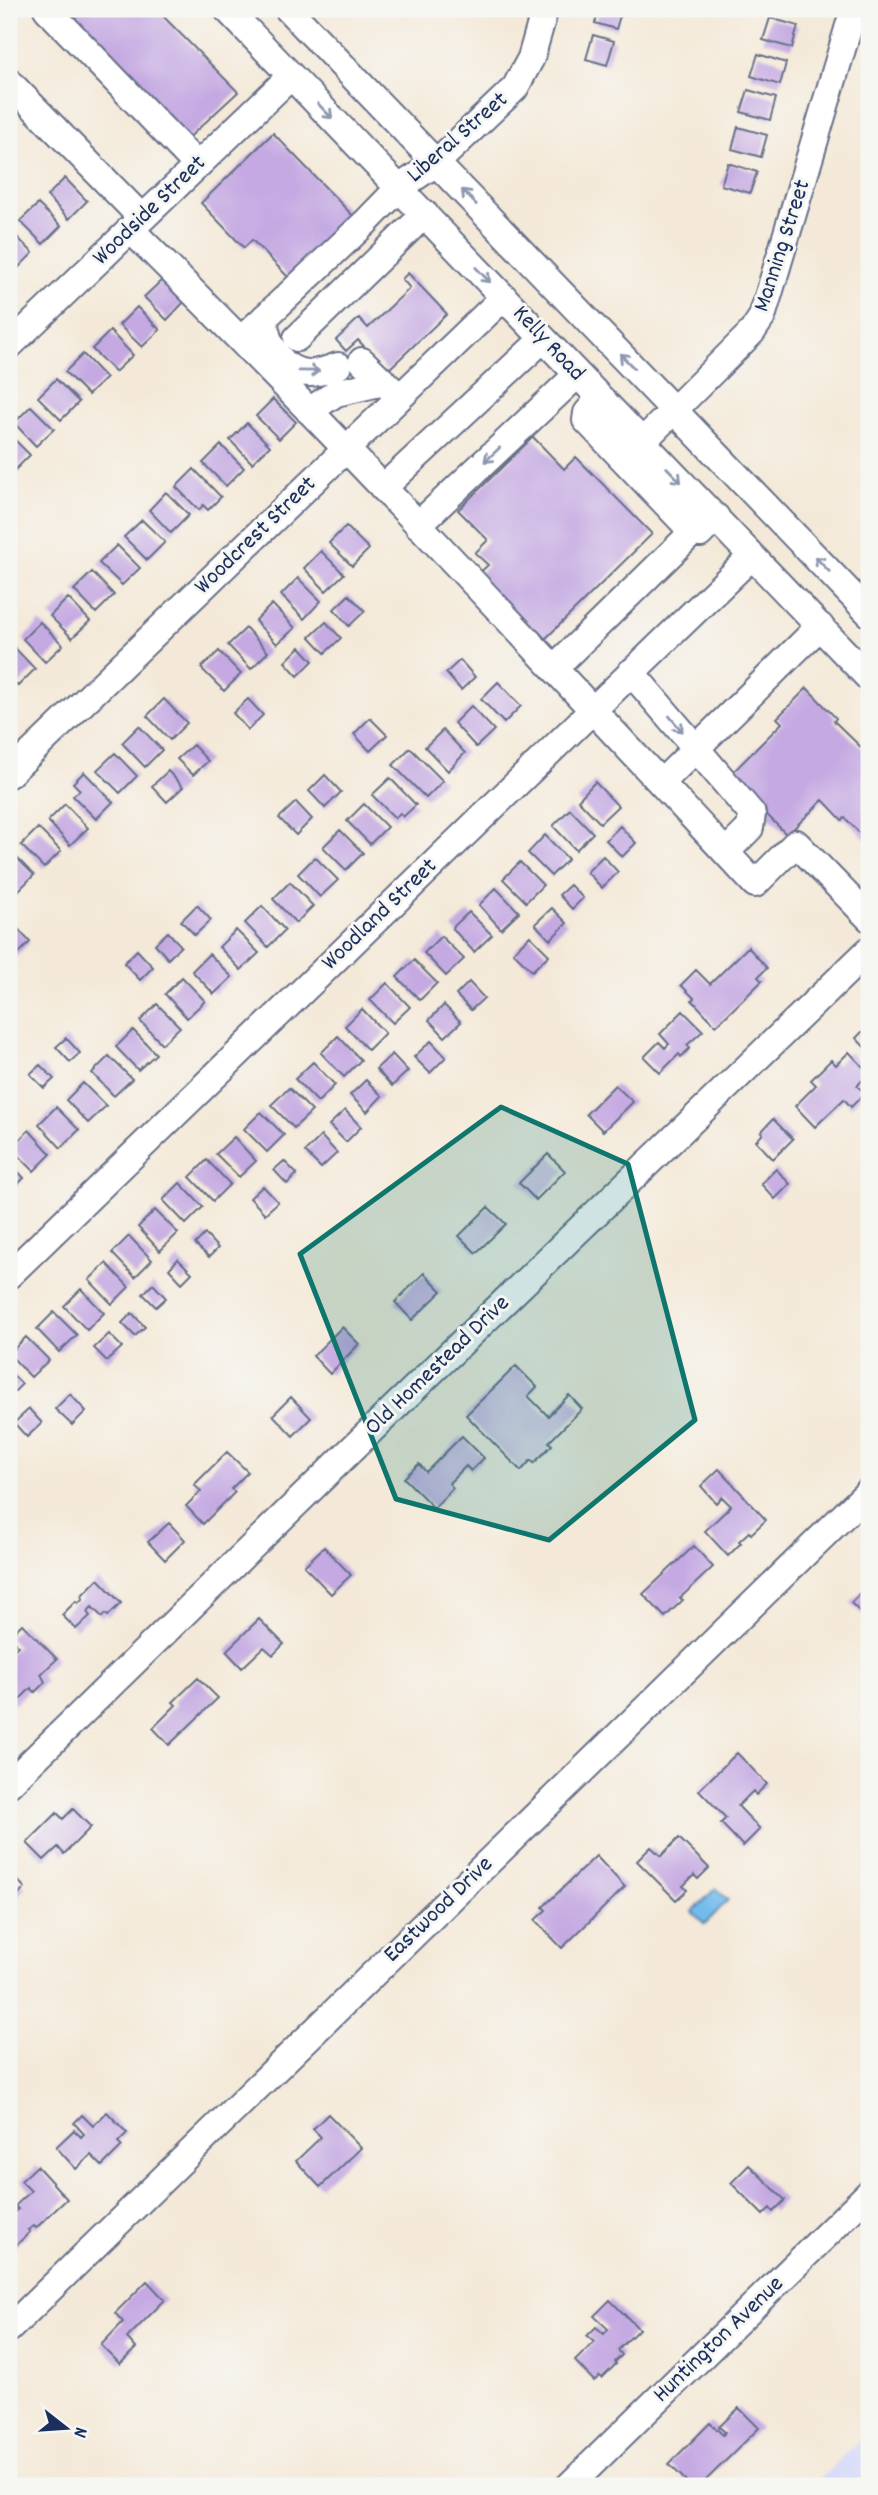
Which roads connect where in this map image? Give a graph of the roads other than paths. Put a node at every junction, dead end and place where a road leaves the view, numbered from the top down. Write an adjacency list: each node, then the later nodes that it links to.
1 (47, 9): 9 (street)
2 (227, 9): 6 (street, Kelly Road)
3 (288, 9): 8 (street, Kelly Road)
4 (545, 9): 8 (street, Liberal Street)
5 (854, 9): 23 (street, Manning Street)
6 (291, 76): 9 (street, Woodside Street); 10 (street, Kelly Road, one-way to 10)
7 (9, 82): 12 (street)
8 (436, 163): 10 (street, Liberal Street); 23 (street, Kelly Road, one-way to 8)
9 (197, 164): 12 (street, Woodside Street)
10 (399, 187): 11 (street, Kelly Road); 14 (street, Liberal Street)
11 (425, 214): 13 (street, Kelly Road, one-way to 13); 15 (street)
12 (136, 223): 17 (street); 18 (street, Woodside Street)
13 (504, 297): 16 (street, Kelly Road); 20 (street, Woodcrest Street)
14 (265, 317): 17 (street, Liberal Street); 20 (street, one-way to 20)
15 (297, 338)
16 (543, 339): 19 (street, Kelly Road); 26 (street)
17 (241, 340): 22 (street)
18 (9, 346)
19 (577, 375): 21 (street, Kelly Road); 28 (street, one-way to 28)
20 (392, 390): 22 (street); 25 (street, Woodcrest Street)
21 (600, 398): 24 (street, Kelly Road); 29 (street)
22 (309, 411): 25 (street)
23 (674, 411): 24 (street, Manning Street); 31 (street, Kelly Road, one-way to 23)
24 (642, 442): 27 (street, Kelly Road, one-way to 27)
25 (346, 449): 26 (street); 38 (street, Woodcrest Street)
26 (383, 488): 28 (street)
27 (716, 517): 29 (street); 30 (street, Kelly Road)
28 (418, 525): 33 (street)
29 (694, 532): 33 (street)
30 (752, 556): 32 (street, Kelly Road); 34 (street, Woodland Street)
31 (869, 614)
32 (820, 626): 35 (street, Kelly Road); 37 (street)
33 (554, 668): 36 (street)
34 (631, 672): 36 (street, Woodland Street); 37 (street, one-way to 37)
35 (869, 678)
36 (592, 710): 39 (street); 43 (street, Woodland Street)
37 (696, 748): 39 (street); 40 (street)
38 (9, 774)
39 (661, 783): 40 (street)
40 (726, 852): 41 (street)
41 (869, 918)
42 (869, 950): 45 (street, Old Homestead Drive)
43 (9, 1275)
44 (869, 1491): 47 (street, Eastwood Drive)
45 (9, 1784)
46 (869, 2193): 48 (street, Huntington Avenue)
47 (9, 2329)
48 (569, 2486)

